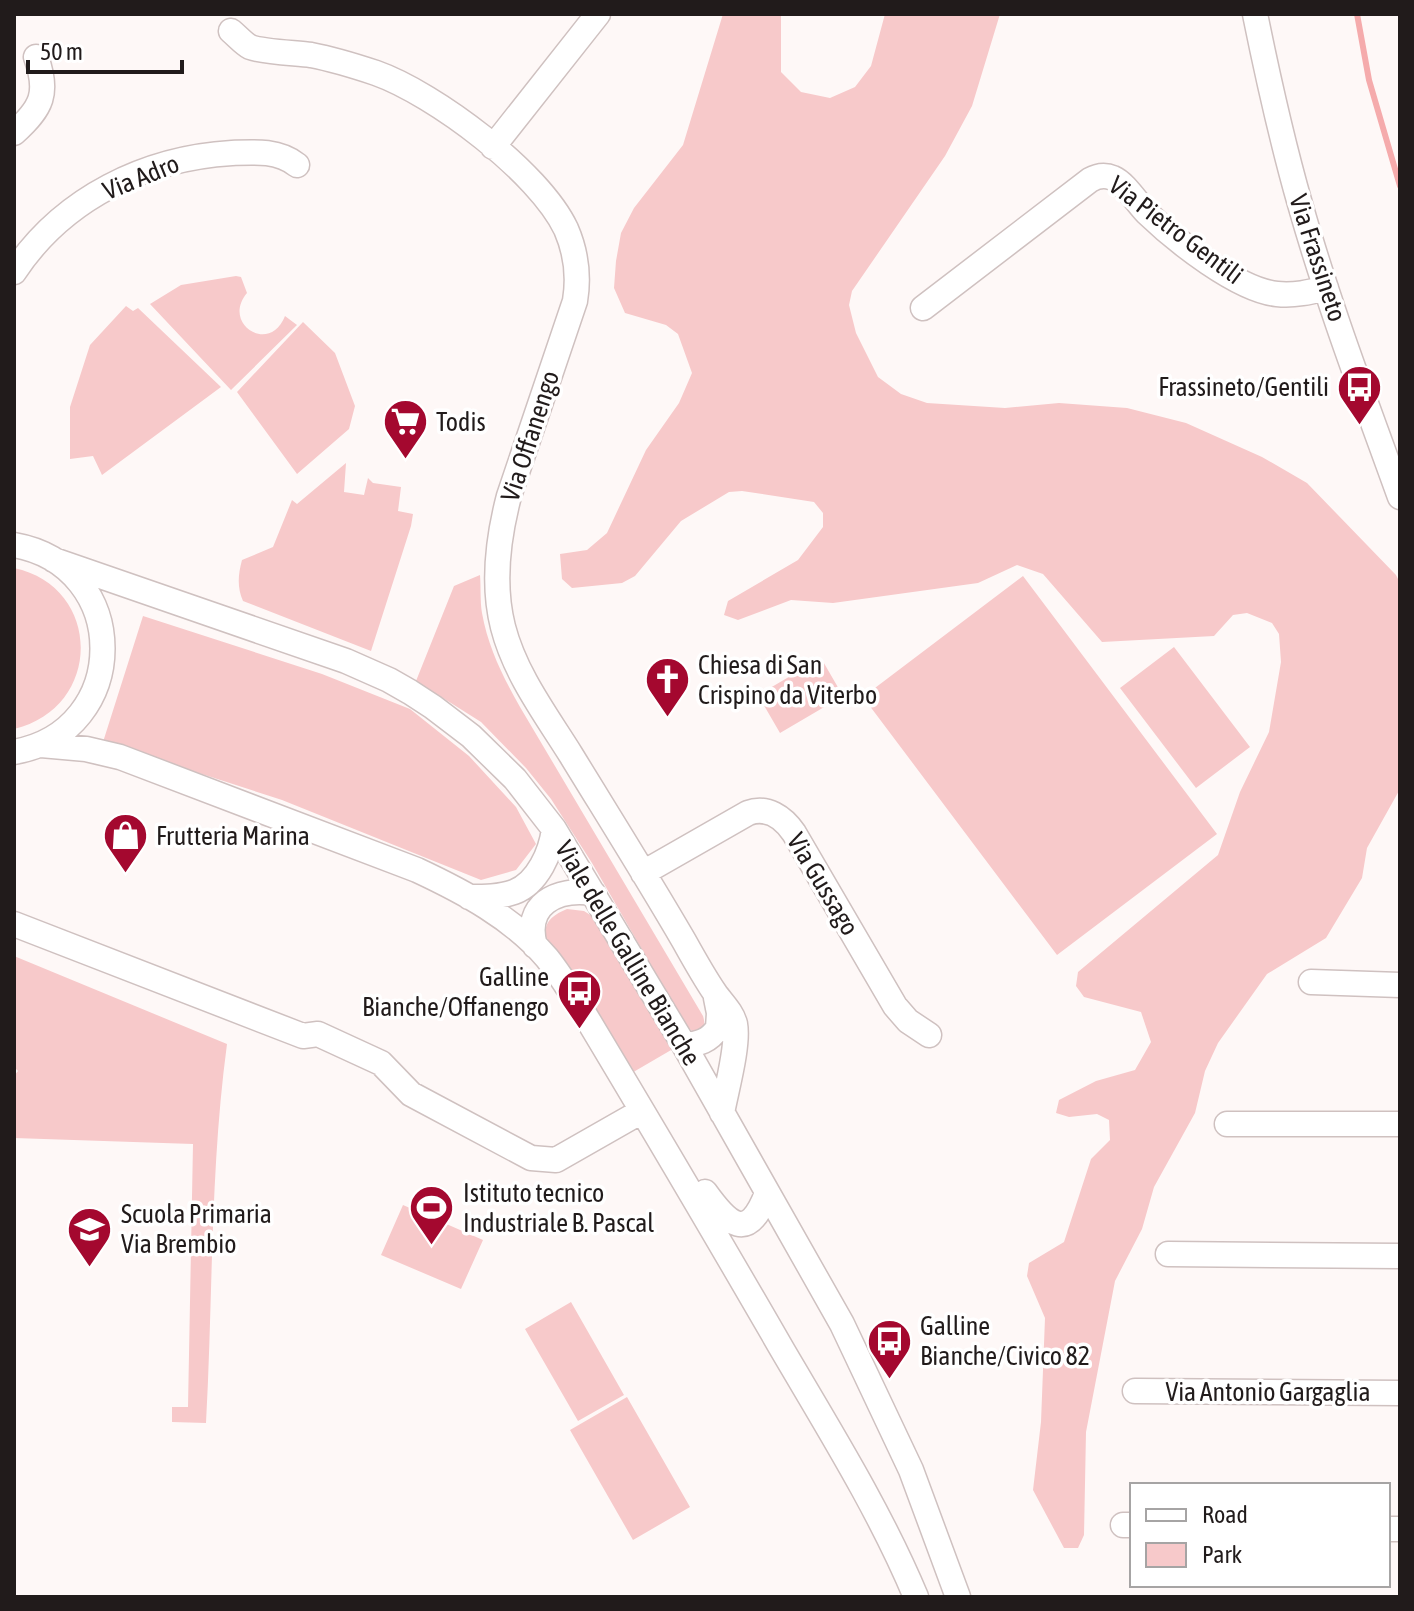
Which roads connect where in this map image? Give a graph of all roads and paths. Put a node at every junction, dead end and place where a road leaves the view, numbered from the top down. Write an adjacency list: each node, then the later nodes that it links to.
1 (598, 14): 6 (street)
2 (1255, 14): 9 (street, Via Frassineto)
3 (231, 31): 6 (street, Via Offanengo)
4 (36, 57): 5 (street)
5 (14, 133)
6 (493, 147): 17 (street, Via Offanengo)
7 (297, 165): 8 (street, Via Adro)
8 (14, 272)
9 (1326, 288): 10 (street, Via Pietro Gentili); 11 (street, Via Frassineto)
10 (923, 308)
11 (1400, 497)
12 (19, 545): 13 (street)
13 (54, 560): 14 (street); 16 (street, Viale delle Galline Bianche)
14 (41, 745): 15 (street); 19 (street)
15 (14, 752)
16 (554, 829): 18 (street, Viale delle Galline Bianche); 19 (street)
17 (643, 873): 24 (street, Via Offanengo); 25 (street, Via Gussago)
18 (593, 893): 21 (street); 26 (street, Viale delle Galline Bianche)
19 (469, 897): 21 (street)
20 (14, 924): 27 (street)
21 (535, 946): 27 (street)
22 (1311, 982): 23 (street)
23 (1400, 985)
24 (714, 992): 26 (street, Via Offanengo); 28 (street, Via Offanengo)
25 (929, 1035)
26 (684, 1045): 28 (street, Viale delle Galline Bianche)
27 (642, 1111): 31 (street)
28 (722, 1113): 32 (street, Viale delle Galline Bianche)
29 (1227, 1124): 30 (street)
30 (1400, 1124)
31 (669, 1158): 32 (street); 37 (street)
32 (767, 1193): 38 (street, Viale delle Galline Bianche)
33 (1168, 1254): 34 (street)
34 (1400, 1256)
35 (1135, 1391): 36 (street, Via Antonio Gargaglia)
36 (1400, 1393)
37 (916, 1597)
38 (958, 1597)

